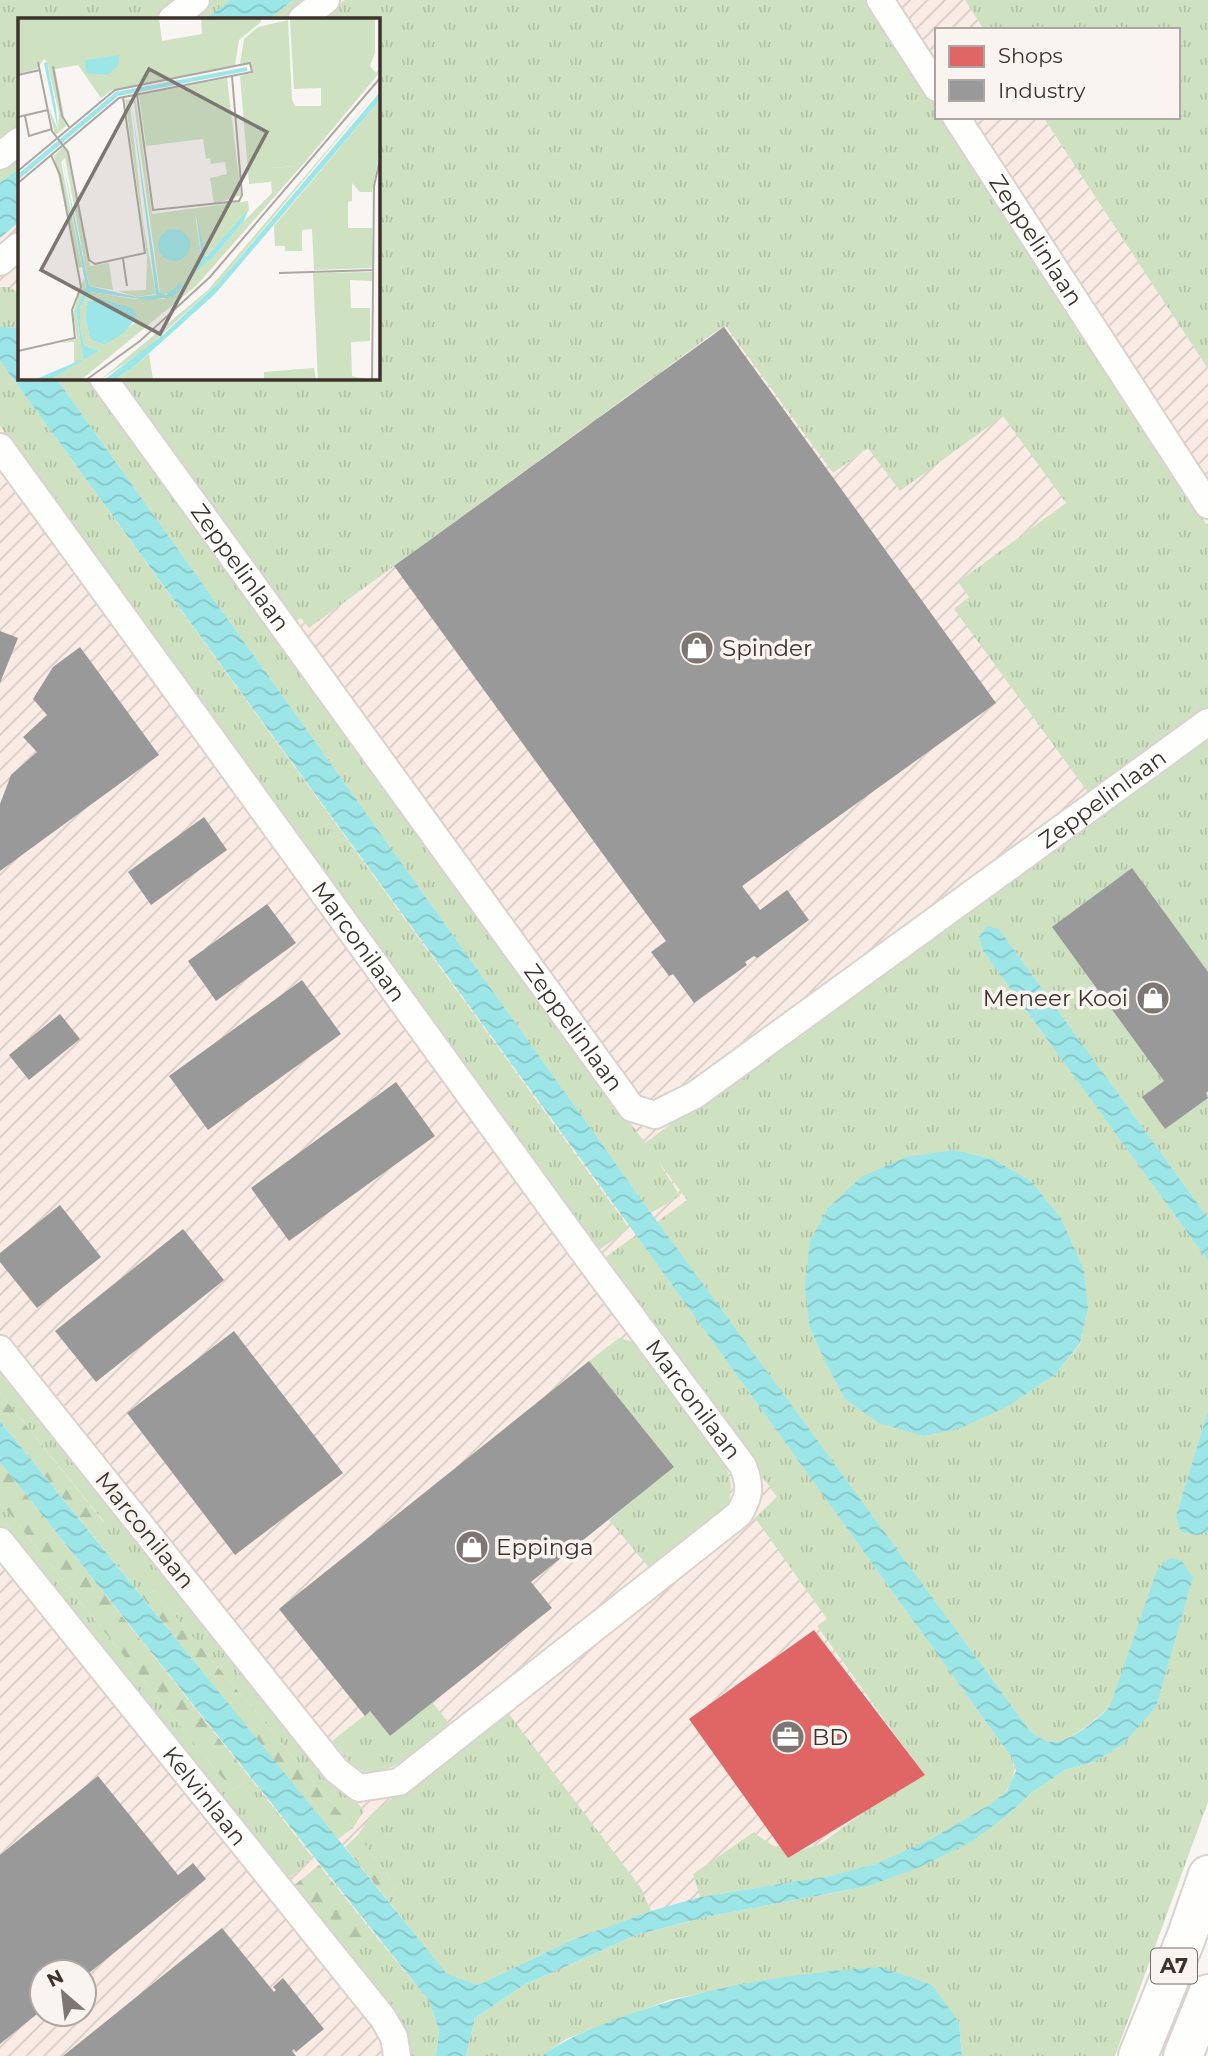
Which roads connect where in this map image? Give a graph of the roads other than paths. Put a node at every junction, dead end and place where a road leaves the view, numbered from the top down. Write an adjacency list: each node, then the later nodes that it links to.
1 (196, 0): 4 (street)
2 (326, 0): 5 (street)
3 (880, 0): 6 (street)
4 (173, 18)
5 (303, 18)
6 (935, 85)
7 (957, 119): 12 (street, Zeppelinlaan)
8 (18, 142): 9 (street)
9 (0, 156)
10 (104, 380): 13 (street, Zeppelinlaan)
11 (0, 447): 14 (street, Marconilaan)
12 (1208, 505)
13 (1208, 722)
14 (0, 1349)
15 (0, 1541): 18 (street, Kelvinlaan)
16 (1208, 1875): 19 (highway, A7)
17 (1208, 1994): 20 (highway, A7)
18 (397, 2056)
19 (1138, 2056)
20 (1183, 2056)

